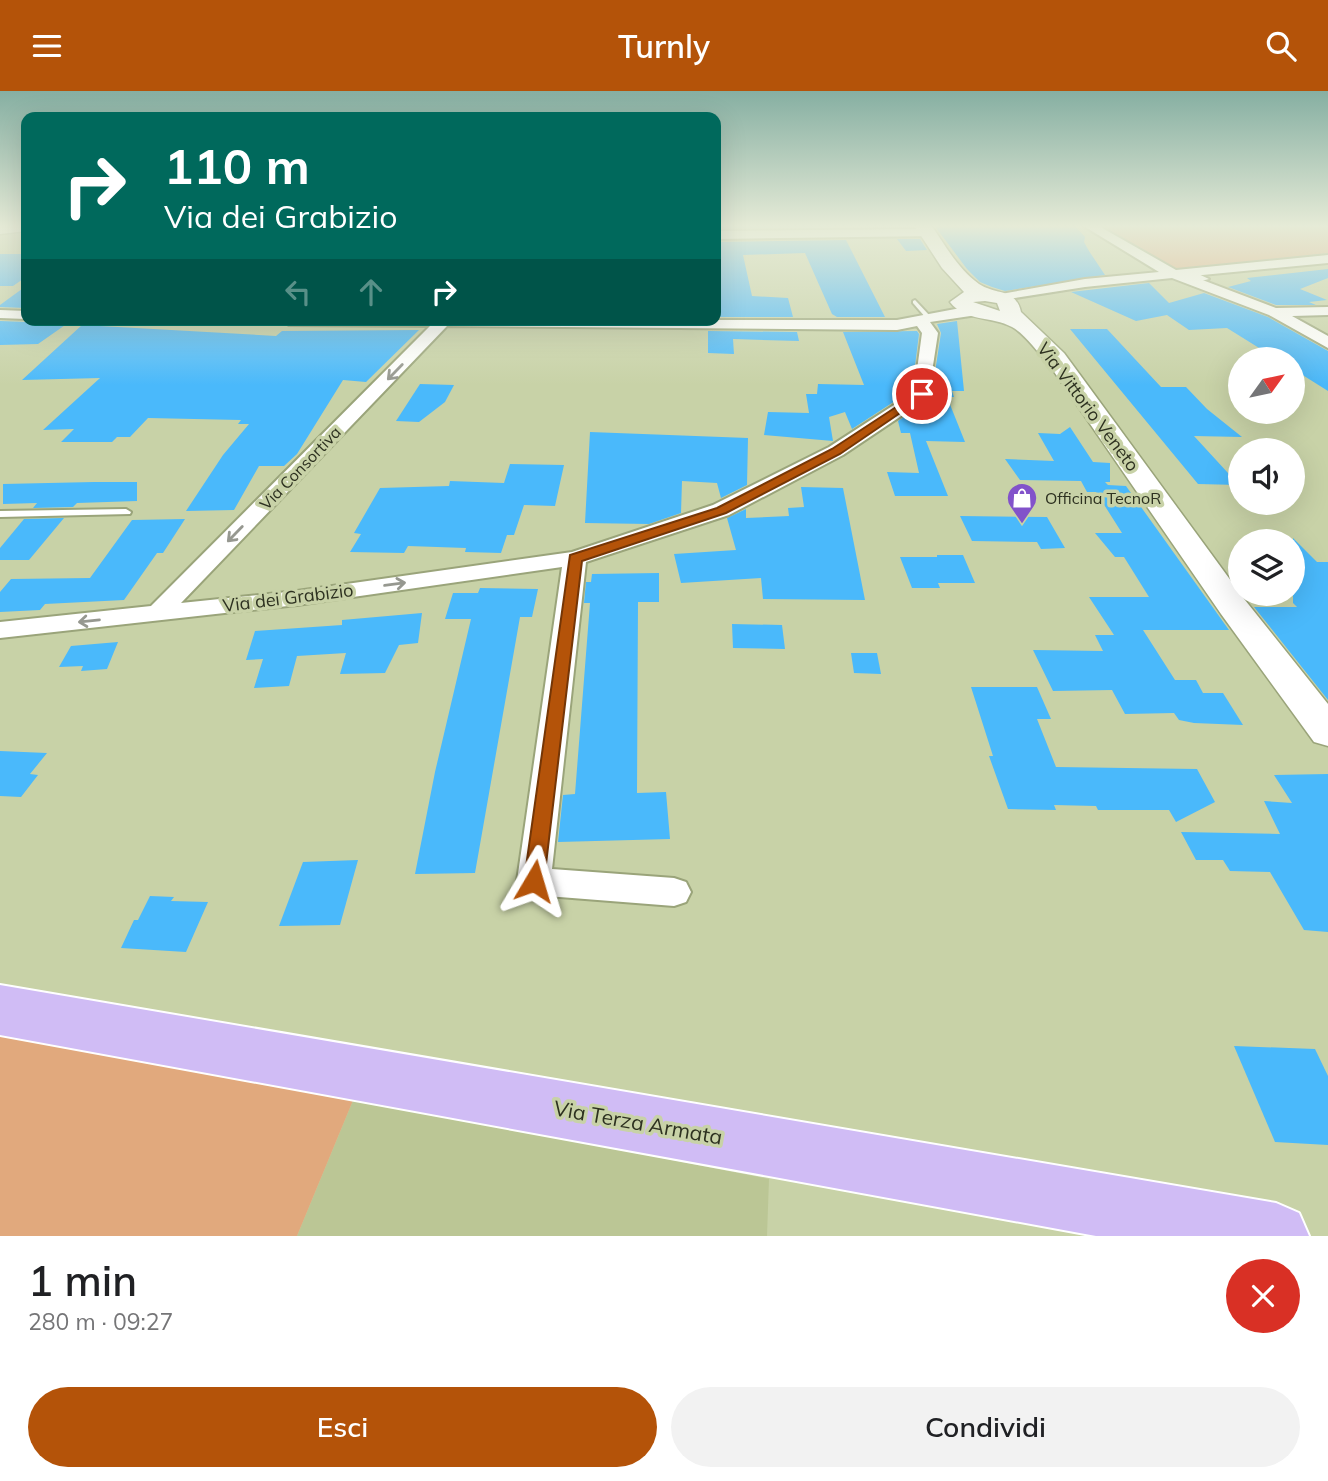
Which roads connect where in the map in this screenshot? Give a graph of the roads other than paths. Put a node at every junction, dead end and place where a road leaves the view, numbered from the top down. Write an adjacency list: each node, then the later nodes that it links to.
1 (961, 278): 4 (main road, Via Vittorio Veneto)
2 (1126, 278): 4 (street)
3 (1185, 278): 6 (street)
4 (987, 303): 7 (street); 18 (main road, Via Vittorio Veneto)
5 (1328, 311): 6 (street)
6 (1274, 312): 12 (street)
7 (922, 313): 10 (street); 15 (street, Via dei Grabizio)
8 (0, 314): 9 (street)
9 (21, 315)
10 (721, 324)
11 (439, 326): 16 (street, Via Consortiva, one-way to 16)
12 (1328, 343)
13 (126, 512): 14 (lane)
14 (0, 515)
15 (575, 558): 16 (street, Via dei Grabizio, one-way to 15); 19 (street)
16 (157, 614): 17 (street, Via dei Grabizio, one-way to 17)
17 (0, 630)
18 (1328, 732)
19 (674, 892)
20 (0, 1010): 21 (main road, Via Terza Armata)
21 (1276, 1236)

